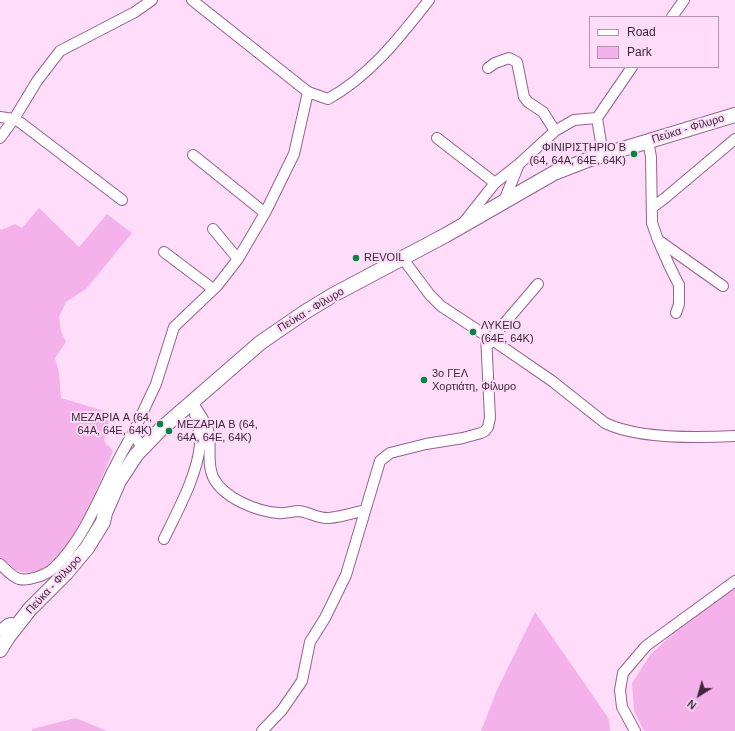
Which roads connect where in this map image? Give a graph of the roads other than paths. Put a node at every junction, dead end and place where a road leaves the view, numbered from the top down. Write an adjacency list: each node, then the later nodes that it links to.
1 (152, 0): 12 (street)
2 (192, 0): 8 (street)
3 (429, 0): 8 (street)
4 (684, 0): 5 (street)
5 (673, 16)
6 (488, 68): 13 (street)
7 (631, 68): 11 (street)
8 (308, 92): 25 (street)
9 (735, 115): 17 (main road, Πεύκα - Φίλυρο)
10 (0, 116): 12 (street)
11 (597, 118): 13 (street); 19 (street)
12 (14, 119): 14 (street); 22 (street)
13 (555, 131): 20 (street)
14 (0, 138)
15 (437, 138): 21 (street)
16 (735, 139): 24 (street)
17 (648, 142): 19 (main road, Πεύκα - Φίλυρο); 24 (street)
18 (193, 155): 25 (street)
19 (603, 155): 23 (main road, Πεύκα - Φίλυρο)
20 (519, 164): 21 (street); 23 (street)
21 (495, 183): 26 (street)
22 (122, 200)
23 (504, 201): 26 (main road, Πεύκα - Φίλυρο)
24 (653, 207): 28 (street)
25 (265, 213): 30 (street)
26 (460, 227): 31 (main road, Πεύκα - Φίλυρο)
27 (213, 229): 30 (street)
28 (658, 240): 33 (street); 35 (street)
29 (164, 252): 34 (street)
30 (238, 259): 34 (street)
31 (403, 259): 36 (street); 37 (main road, Πεύκα - Φίλυρο)
32 (538, 284): 36 (street)
33 (723, 286)
34 (213, 290): 38 (street)
35 (676, 313)
36 (488, 340): 39 (street); 41 (street)
37 (192, 402): 40 (main road, Πεύκα - Φίλυρο); 41 (street); 42 (street)
38 (133, 433): 40 (street); 43 (street)
39 (735, 436)
40 (142, 448): 45 (main road, Πεύκα - Φίλυρο)
41 (365, 510): 48 (street)
42 (164, 539)
43 (0, 564)
44 (735, 581): 49 (street)
45 (17, 625): 46 (street); 47 (main road, Πεύκα - Φίλυρο)
46 (0, 631)
47 (0, 650)
48 (262, 731)
49 (635, 731)

